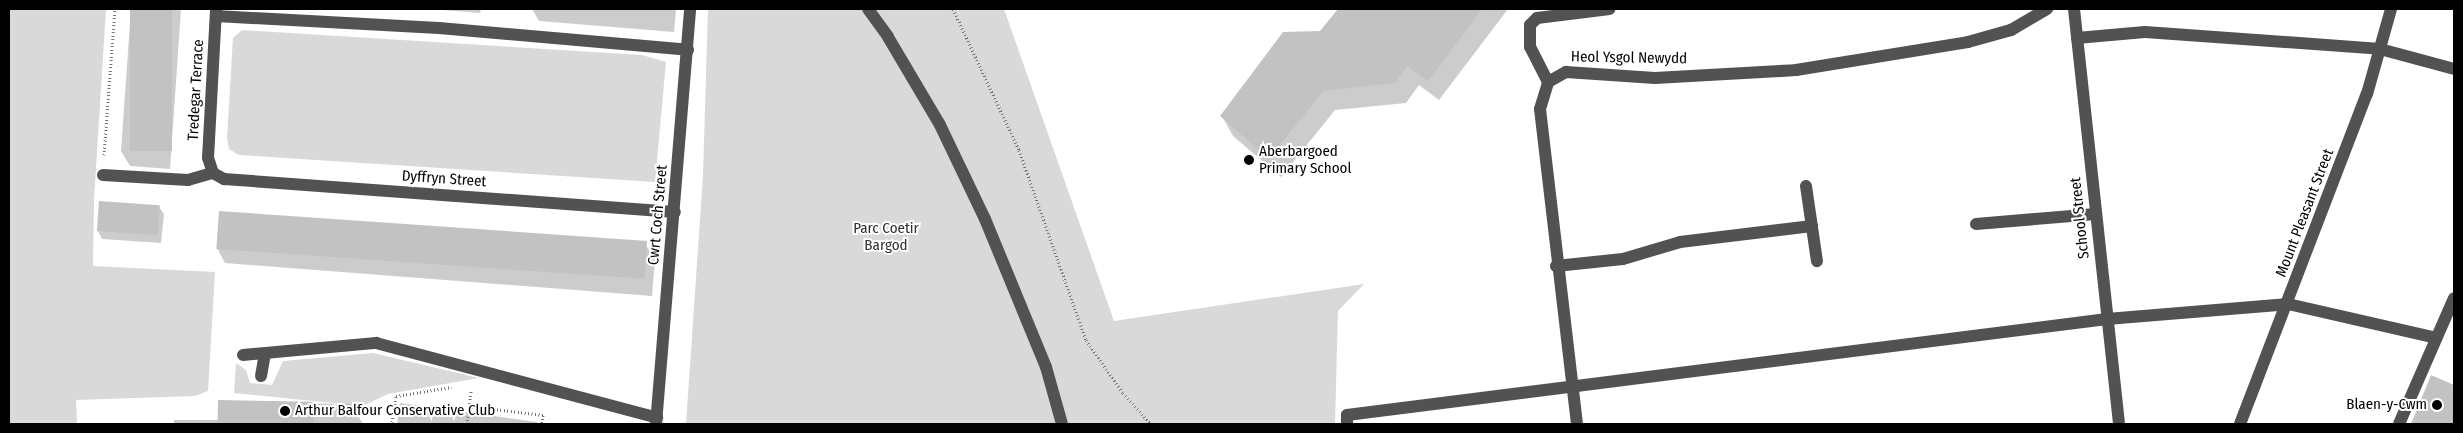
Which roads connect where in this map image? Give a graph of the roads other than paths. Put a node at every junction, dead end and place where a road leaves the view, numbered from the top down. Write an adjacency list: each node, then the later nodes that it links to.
1 (690, 9): 10 (street, Cwrt Coch Street)
2 (868, 9): 31 (street)
3 (1609, 9): 12 (street)
4 (2047, 9): 12 (street, Heol Ysgol Newydd)
5 (2074, 9): 8 (street, School Street)
6 (2391, 9): 9 (street, Mount Pleasant Street)
7 (216, 12): 10 (street); 13 (street, Tredegar Terrace)
8 (2077, 38): 9 (street); 17 (street, School Street)
9 (2380, 49): 11 (street); 23 (street, Mount Pleasant Street)
10 (688, 50): 16 (street, Cwrt Coch Street)
11 (2454, 69)
12 (1548, 82): 21 (street)
13 (213, 173): 14 (street); 16 (street, Dyffryn Street)
14 (103, 175)
15 (1806, 186): 19 (street)
16 (675, 212): 30 (street, Cwrt Coch Street)
17 (2096, 214): 18 (street); 24 (street, School Street)
18 (1976, 224)
19 (1812, 226): 20 (street); 21 (street)
20 (1816, 260)
21 (1556, 266): 29 (street)
22 (2454, 298): 25 (street)
23 (2288, 304): 24 (street); 25 (street); 35 (street, Mount Pleasant Street)
24 (2107, 319): 29 (street); 34 (street, School Street)
25 (2436, 338): 36 (street)
26 (265, 353): 27 (street); 28 (street); 30 (street)
27 (243, 355)
28 (261, 376)
29 (1572, 388): 32 (street); 33 (street)
30 (656, 421)
31 (1062, 424)
32 (1347, 424)
33 (1577, 424)
34 (2119, 424)
35 (2240, 424)
36 (2399, 424)

